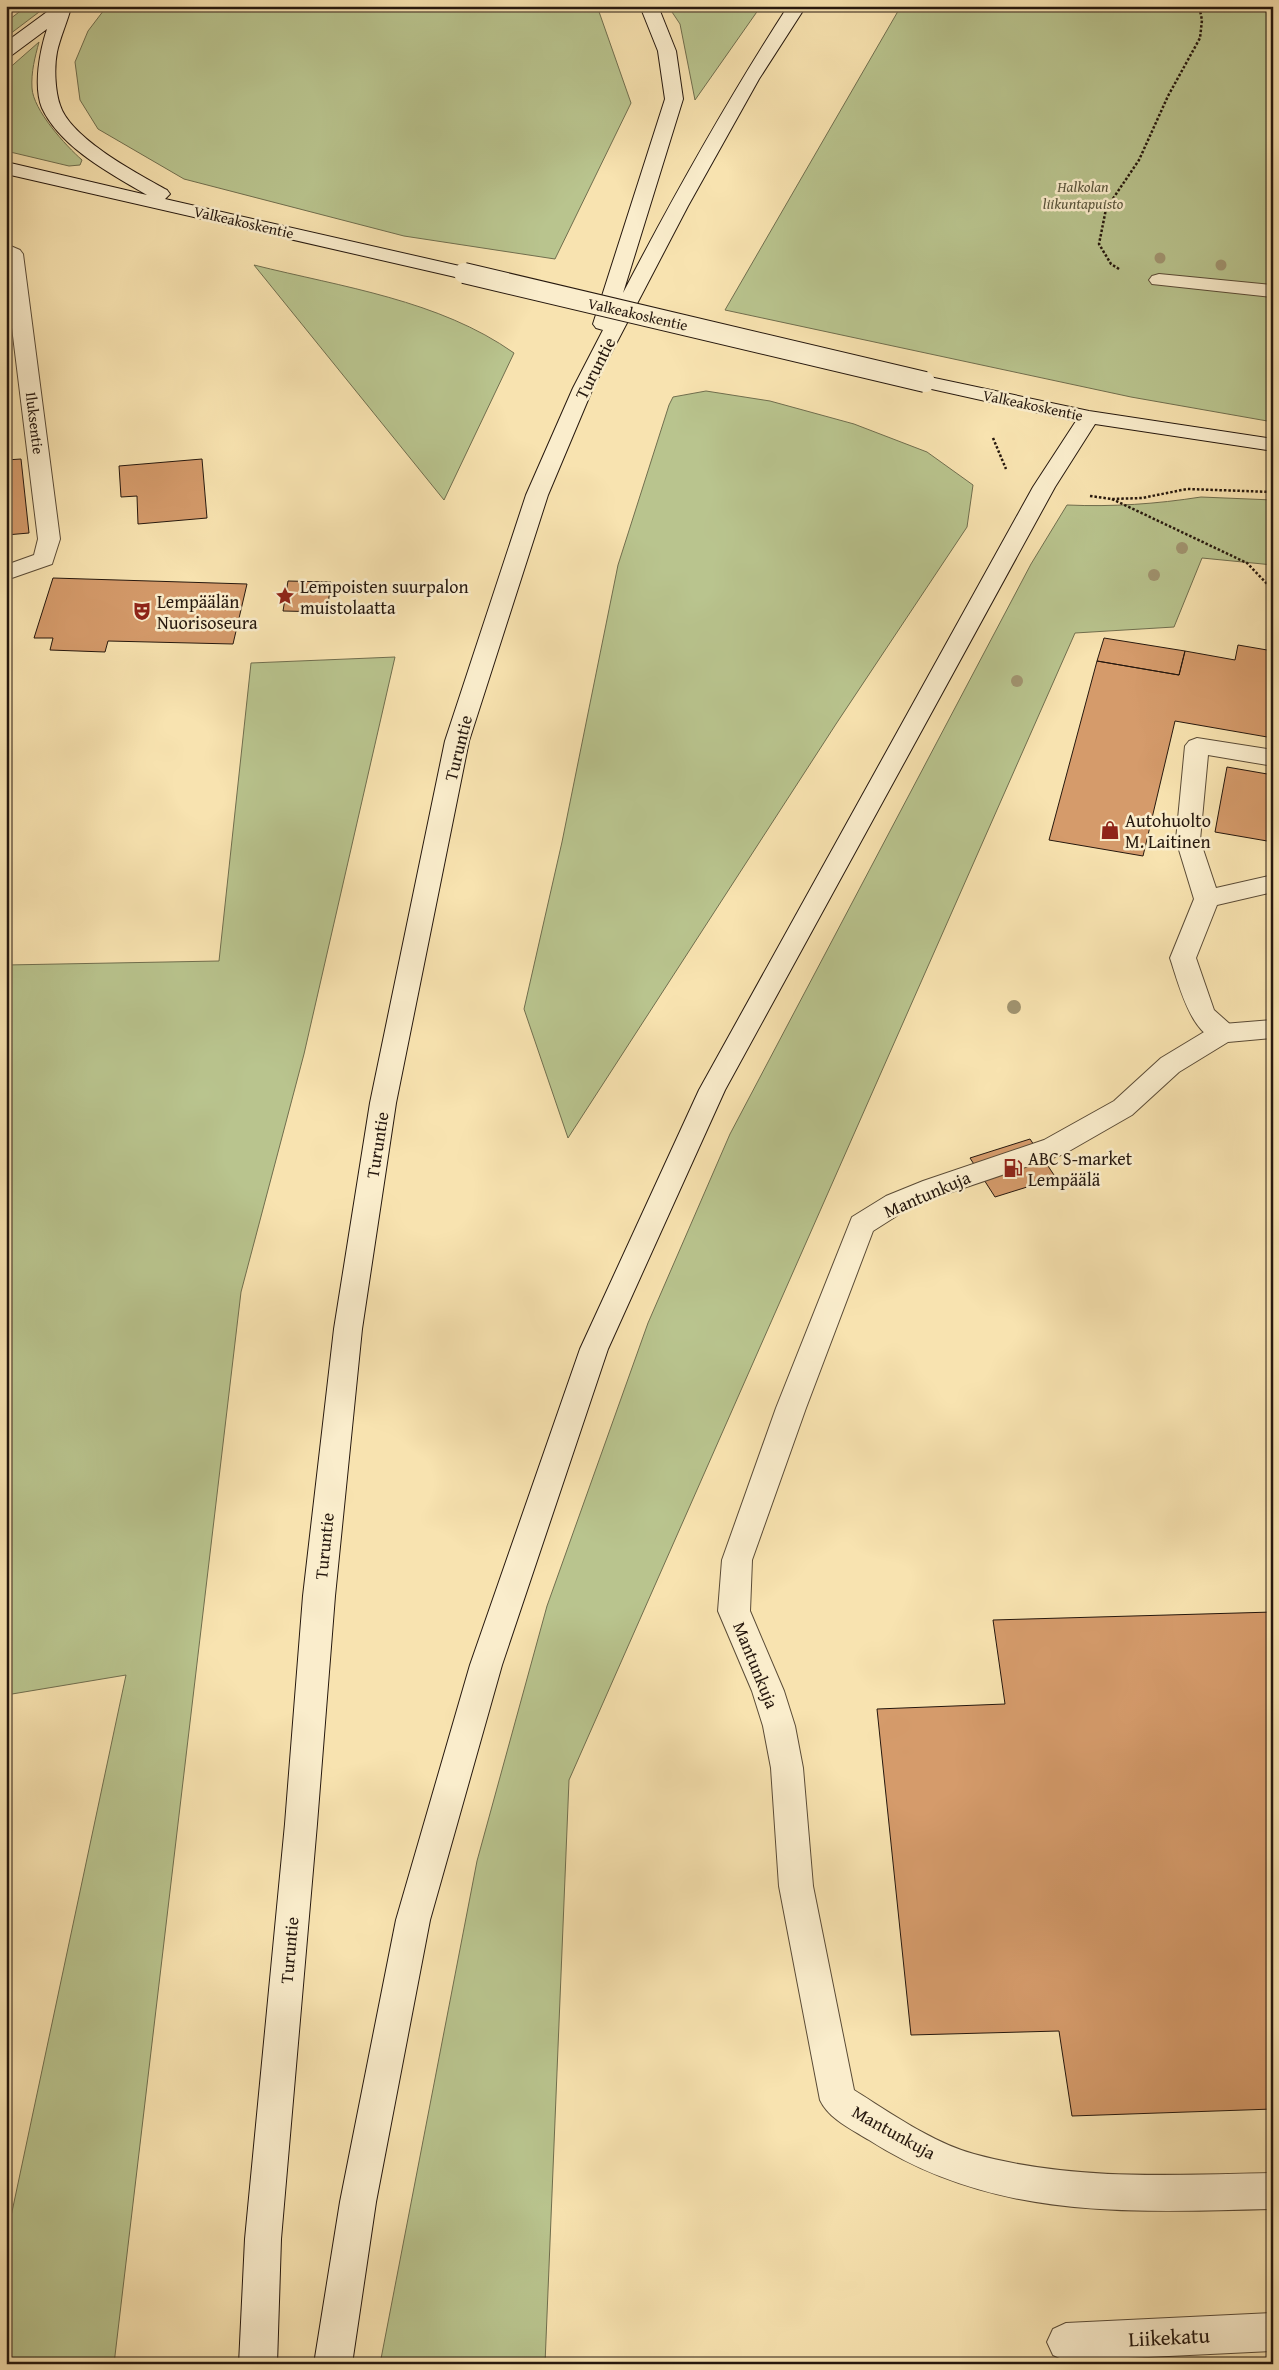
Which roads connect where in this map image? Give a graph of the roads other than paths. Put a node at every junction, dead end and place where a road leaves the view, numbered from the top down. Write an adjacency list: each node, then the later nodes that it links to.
1 (648, 6): 10 (main road)
2 (797, 6): 10 (main road, Turuntie)
3 (64, 8): 4 (main road); 6 (main road)
4 (6, 51)
5 (6, 168): 6 (main road, Valkeakoskentie)
6 (185, 208): 11 (main road, Valkeakoskentie, bridge)
7 (6, 250): 13 (main road, Iluksentie)
8 (1159, 280): 9 (main road)
9 (1273, 291)
10 (583, 388): 22 (main road, Turuntie)
11 (1089, 417): 12 (main road, Valkeakoskentie); 23 (main road)
12 (1273, 446)
13 (6, 573)
14 (1273, 758): 16 (main road)
15 (1273, 883): 16 (main road)
16 (1207, 899): 18 (main road)
17 (1273, 1029): 18 (main road, Mantunkuja)
18 (1223, 1033): 19 (main road, Mantunkuja)
19 (1273, 2190)
20 (1273, 2332): 21 (main road, Liikekatu)
21 (1067, 2353)
22 (258, 2364)
23 (333, 2364)

